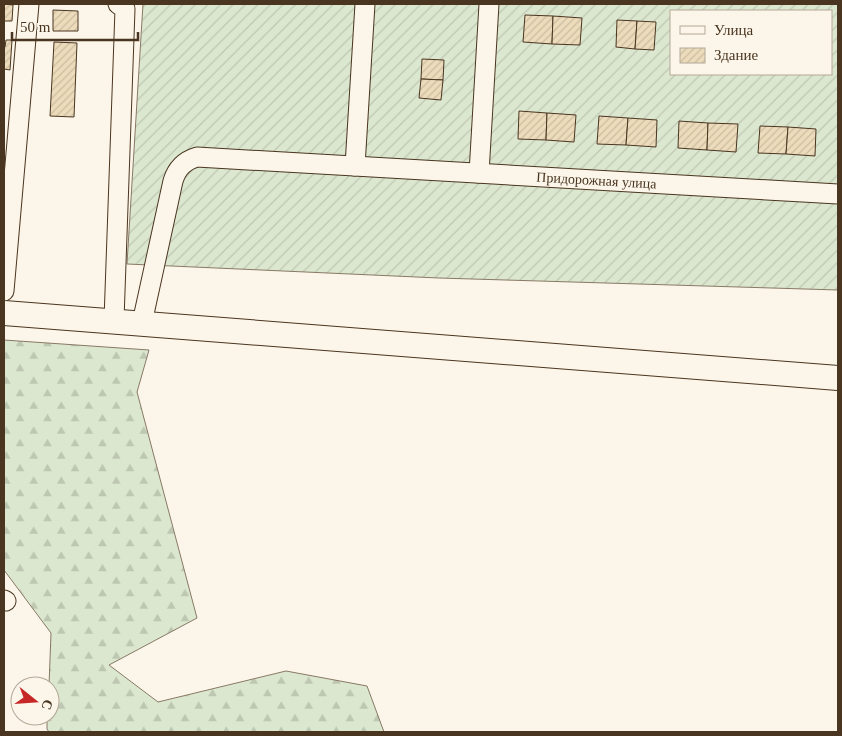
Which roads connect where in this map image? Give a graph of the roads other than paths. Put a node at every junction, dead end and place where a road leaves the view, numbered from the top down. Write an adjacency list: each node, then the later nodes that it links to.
1 (29, 4): 8 (street)
2 (118, 4): 10 (street)
3 (365, 4): 5 (street)
4 (489, 4): 6 (street)
5 (355, 166): 6 (street, Придорожная улица); 11 (street, Придорожная улица)
6 (479, 174): 7 (street, Придорожная улица)
7 (838, 194)
8 (4, 291)
9 (4, 313): 10 (main road)
10 (114, 320): 11 (main road)
11 (142, 323): 12 (main road)
12 (838, 378)

